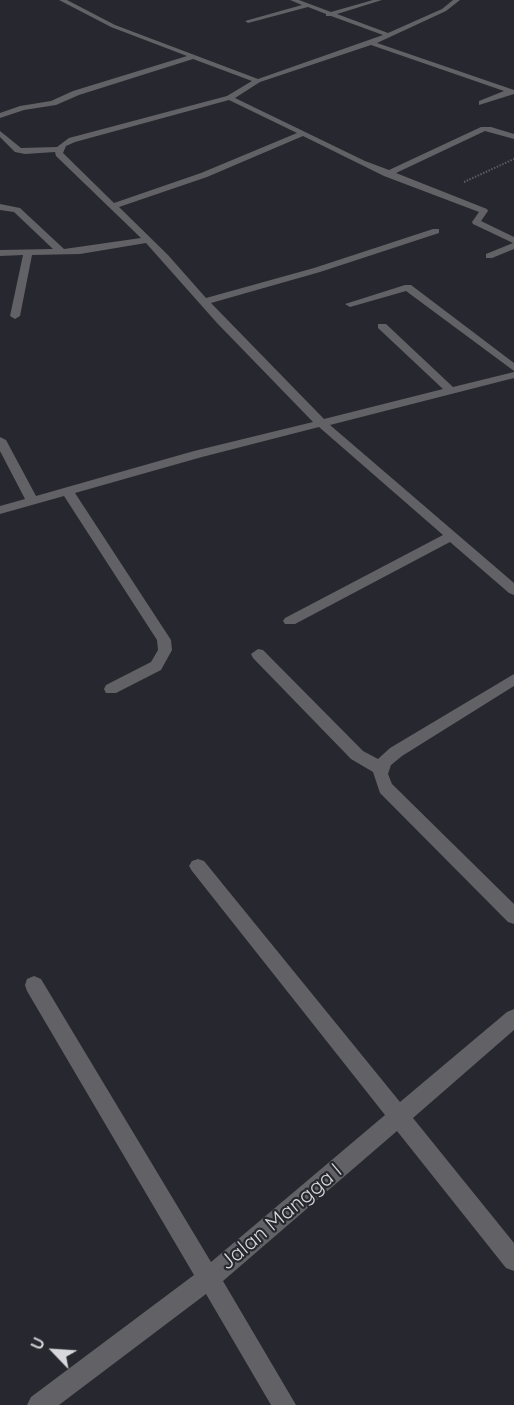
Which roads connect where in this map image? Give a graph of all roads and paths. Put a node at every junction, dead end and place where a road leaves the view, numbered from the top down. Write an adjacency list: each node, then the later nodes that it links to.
1 (62, 0): 10 (street)
2 (293, 0): 5 (street)
3 (374, 0): 6 (street)
4 (457, 0): 8 (street)
5 (306, 6): 6 (street); 7 (street)
6 (328, 15): 8 (street)
7 (248, 21)
8 (388, 35): 9 (street)
9 (372, 43): 11 (street); 12 (street)
10 (191, 57): 11 (street); 15 (street)
11 (258, 81): 13 (street)
12 (512, 92): 14 (street)
13 (230, 98): 17 (street); 19 (street)
14 (482, 103)
15 (0, 116)
16 (0, 133): 19 (street)
17 (303, 133): 21 (street); 23 (street)
18 (514, 137): 21 (street)
19 (59, 149): 23 (street)
20 (514, 159): 22 (path)
21 (387, 174): 22 (street)
22 (439, 193): 27 (street)
23 (112, 206): 26 (street)
24 (0, 207): 29 (street)
25 (436, 231): 33 (street)
26 (148, 240): 29 (street); 33 (street)
27 (514, 241)
28 (514, 246): 32 (street)
29 (61, 251): 30 (street)
30 (28, 252): 31 (street); 35 (street)
31 (0, 253)
32 (489, 256)
33 (204, 302): 40 (street)
34 (350, 304): 37 (street)
35 (15, 316)
36 (382, 326): 39 (street)
37 (514, 368)
38 (514, 375): 39 (street)
39 (450, 390): 40 (street)
40 (321, 423): 42 (street); 45 (street)
41 (0, 440): 43 (street)
42 (68, 492): 43 (street); 50 (street)
43 (33, 502): 44 (street)
44 (0, 510)
45 (451, 536): 46 (street); 47 (street)
46 (514, 590)
47 (290, 621)
48 (258, 654): 51 (street)
49 (514, 679): 51 (street)
50 (111, 689)
51 (380, 768): 53 (street)
52 (198, 866): 56 (street)
53 (514, 916)
54 (34, 985): 58 (street)
55 (514, 1018): 56 (street, Jalan Mangga I)
56 (400, 1116): 57 (street); 58 (street, Jalan Mangga I)
57 (514, 1260)
58 (209, 1278): 59 (street, Jalan Mangga I); 60 (street)
59 (39, 1405)
60 (284, 1405)

